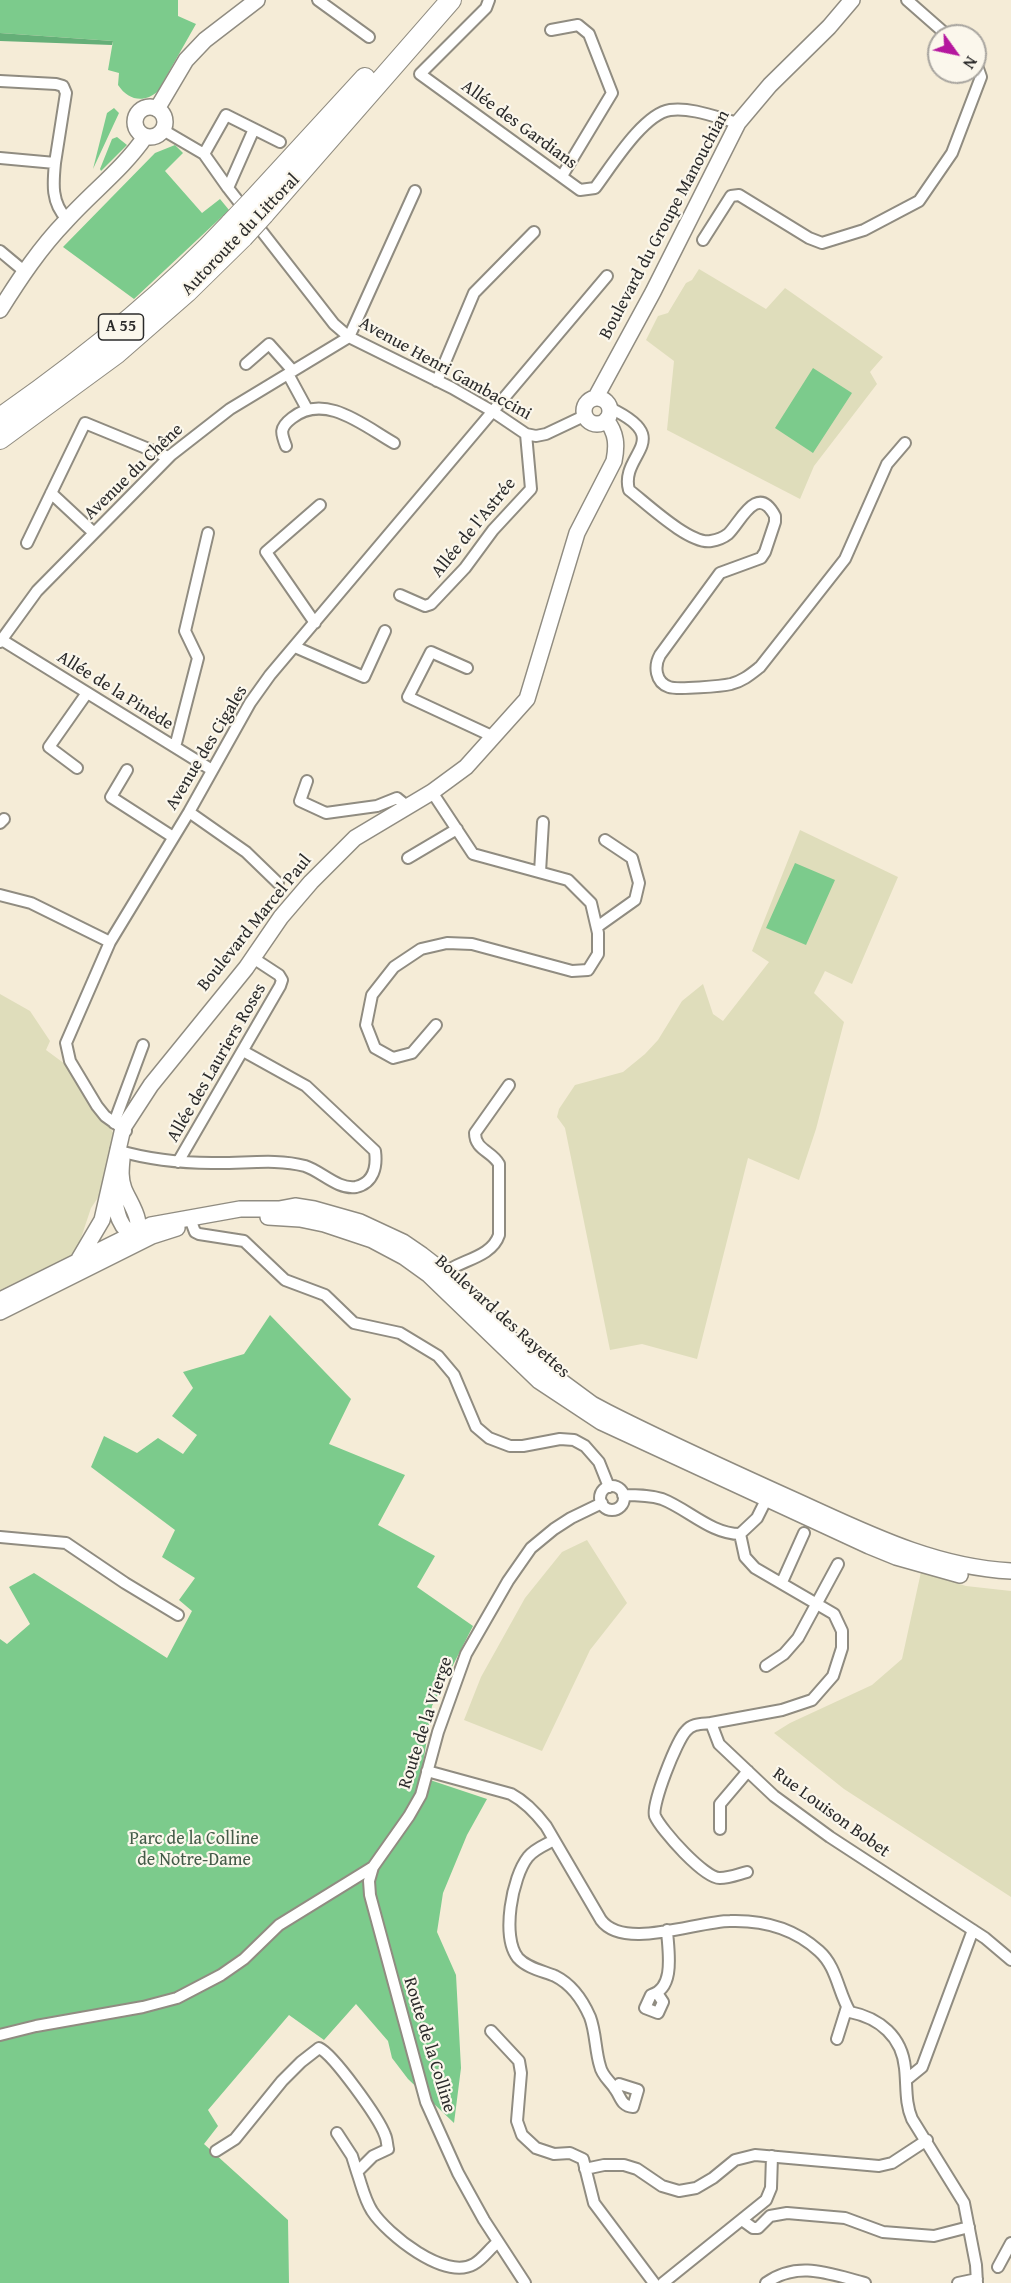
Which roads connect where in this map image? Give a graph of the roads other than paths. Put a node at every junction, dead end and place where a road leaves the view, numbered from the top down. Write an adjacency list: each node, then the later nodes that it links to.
1 (257, 0): 13 (main road)
2 (318, 0): 10 (street)
3 (436, 0): 25 (highway, A 55)
4 (451, 0): 25 (highway, Autoroute du Littoral / A 55)
5 (489, 0): 22 (street, Allée des Gardians)
6 (852, 0): 14 (main road, Boulevard du Groupe Manouchian)
7 (907, 0): 8 (street)
8 (934, 24)
9 (551, 30): 22 (street)
10 (369, 37)
11 (0, 81): 21 (street)
12 (978, 84): 29 (street)
13 (158, 109): 16 (main road); 17 (main road)
14 (738, 123): 22 (street, Allée des Gardians); 38 (main road, Boulevard du Groupe Manouchian)
15 (254, 129): 18 (street); 19 (street); 23 (street)
16 (163, 130): 17 (main road); 19 (street, Avenue Henri Gambaccini)
17 (145, 137): 26 (main road)
18 (280, 142)
19 (204, 154): 23 (street, Avenue Henri Gambaccini)
20 (0, 158): 21 (street)
21 (55, 163): 26 (street)
22 (562, 176)
23 (228, 188): 34 (street, Avenue Henri Gambaccini)
24 (415, 191): 34 (street)
25 (258, 208): 27 (highway, Autoroute du Littoral / A 55, bridge)
26 (67, 219): 31 (main road)
27 (237, 230): 43 (highway, Autoroute du Littoral / A 55); 45 (highway, Autoroute du Littoral / A 55)
28 (534, 232): 37 (street)
29 (703, 240)
30 (0, 251): 31 (street)
31 (24, 271): 33 (main road)
32 (607, 276): 40 (street, Avenue des Cigales)
33 (0, 310)
34 (349, 337): 36 (street, Avenue du Chêne); 37 (street, Avenue Henri Gambaccini)
35 (246, 364): 36 (street)
36 (290, 372): 39 (street); 49 (street, Avenue du Chêne)
37 (437, 381): 40 (street, Avenue Henri Gambaccini)
38 (596, 397): 41 (main road); 42 (main road)
39 (307, 409): 46 (street); 48 (street)
40 (492, 411): 44 (street, Avenue Henri Gambaccini); 56 (street, Avenue des Cigales)
41 (608, 414): 42 (main road); 47 (street); 62 (main road, Boulevard Marcel Paul)
42 (584, 416): 44 (street, Avenue Henri Gambaccini)
43 (0, 418)
44 (526, 434): 55 (street, Allée de l'Astrée)
45 (0, 440)
46 (394, 443)
47 (905, 443)
48 (286, 446)
49 (168, 458): 50 (street); 52 (street, Avenue du Chêne)
50 (51, 493): 52 (street); 54 (street)
51 (320, 505): 56 (street)
52 (94, 533): 58 (street, Avenue du Chêne)
53 (208, 533): 63 (street)
54 (27, 543)
55 (399, 595)
56 (315, 623): 59 (street, Avenue des Cigales)
57 (385, 631): 59 (street)
58 (1, 641): 61 (street, Allée de la Pinède)
59 (295, 647): 66 (street, Avenue des Cigales)
60 (467, 668): 62 (street)
61 (87, 693): 63 (street, Allée de la Pinède); 64 (street)
62 (494, 737): 68 (main road, Boulevard Marcel Paul)
63 (175, 747): 66 (street, Allée de la Pinède)
64 (77, 768)
65 (127, 770): 73 (street)
66 (212, 770): 70 (street, Avenue des Cigales)
67 (307, 781): 69 (street)
68 (432, 792): 69 (main road, Boulevard Marcel Paul); 72 (street)
69 (408, 807): 81 (main road, Boulevard Marcel Paul)
70 (189, 812): 73 (street, Avenue des Cigales); 77 (street)
71 (543, 822): 76 (street)
72 (457, 829): 75 (street); 76 (street)
73 (173, 837): 80 (street, Avenue des Cigales)
74 (605, 840): 79 (street)
75 (408, 858)
76 (540, 872): 79 (street)
77 (278, 883)
78 (0, 895): 80 (street)
79 (597, 927): 82 (street)
80 (110, 942): 86 (street, Avenue des Cigales)
81 (253, 958): 84 (street, Allée des Lauriers Roses); 86 (main road, Boulevard Marcel Paul)
82 (436, 1025)
83 (143, 1045): 86 (street)
84 (243, 1051): 88 (street, Allée des Lauriers Roses); 88 (street)
85 (509, 1085): 95 (street)
86 (122, 1128): 87 (main road, Boulevard Marcel Paul)
87 (120, 1151): 88 (street); 89 (main road, Boulevard Marcel Paul); 90 (main road, Boulevard Marcel Paul)
88 (178, 1162)
89 (111, 1180): 93 (main road, Boulevard Marcel Paul); 94 (main road, Boulevard Marcel Paul)
90 (129, 1198): 91 (main road); 93 (main road, Boulevard Marcel Paul)
91 (295, 1206): 93 (main road, Boulevard des Rayettes); 95 (main road, Boulevard des Rayettes)
92 (192, 1224): 93 (main road, Boulevard des Rayettes); 95 (main road, Boulevard des Rayettes); 98 (street)
93 (137, 1235): 94 (main road, Boulevard des Rayettes)
94 (83, 1264): 96 (main road, Boulevard des Rayettes); 97 (main road, Boulevard des Rayettes)
95 (439, 1276): 99 (main road, Boulevard des Rayettes)
96 (0, 1300)
97 (0, 1312)
98 (609, 1487): 100 (street); 101 (street)
99 (769, 1494): 103 (street); 106 (main road, Boulevard des Rayettes)
100 (623, 1495): 101 (street); 103 (street)
101 (602, 1503): 112 (street, Route de la Vierge)
102 (804, 1533): 107 (street)
103 (740, 1534): 107 (street)
104 (0, 1536): 109 (street)
105 (838, 1564): 108 (street)
106 (1010, 1577)
107 (782, 1582): 108 (street)
108 (818, 1603): 110 (street); 111 (street)
109 (178, 1615)
110 (766, 1666)
111 (711, 1723): 113 (street, Rue Louison Bobet); 117 (street)
112 (427, 1771): 115 (street); 116 (street, Route de la Vierge)
113 (748, 1771): 114 (street); 119 (street, Rue Louison Bobet)
114 (720, 1829)
115 (554, 1840): 118 (street); 127 (street)
116 (373, 1867): 124 (street, Route de la Vierge); 136 (street, Route de la Colline)
117 (747, 1872)
118 (667, 1930): 121 (street); 122 (street)
119 (973, 1930): 120 (street, Rue Louison Bobet); 126 (street)
120 (1011, 1960)
121 (657, 1993)
122 (847, 2007): 125 (street); 126 (street)
123 (491, 2031): 132 (street)
124 (0, 2035)
125 (837, 2039)
126 (906, 2080): 129 (street)
127 (616, 2089)
128 (337, 2133): 133 (street)
129 (927, 2140): 131 (street); 135 (street)
130 (216, 2151): 133 (street)
131 (772, 2156): 132 (street); 134 (street)
132 (585, 2169): 141 (street)
133 (357, 2172): 136 (street)
134 (742, 2220): 135 (street); 142 (street)
135 (969, 2227): 139 (street)
136 (498, 2242): 140 (street, Route de la Colline)
137 (1011, 2243): 138 (street)
138 (998, 2267)
139 (977, 2281): 145 (street)
140 (525, 2283)
141 (654, 2283)
142 (663, 2283)
143 (766, 2283): 144 (street)
144 (865, 2283)
145 (958, 2283)

